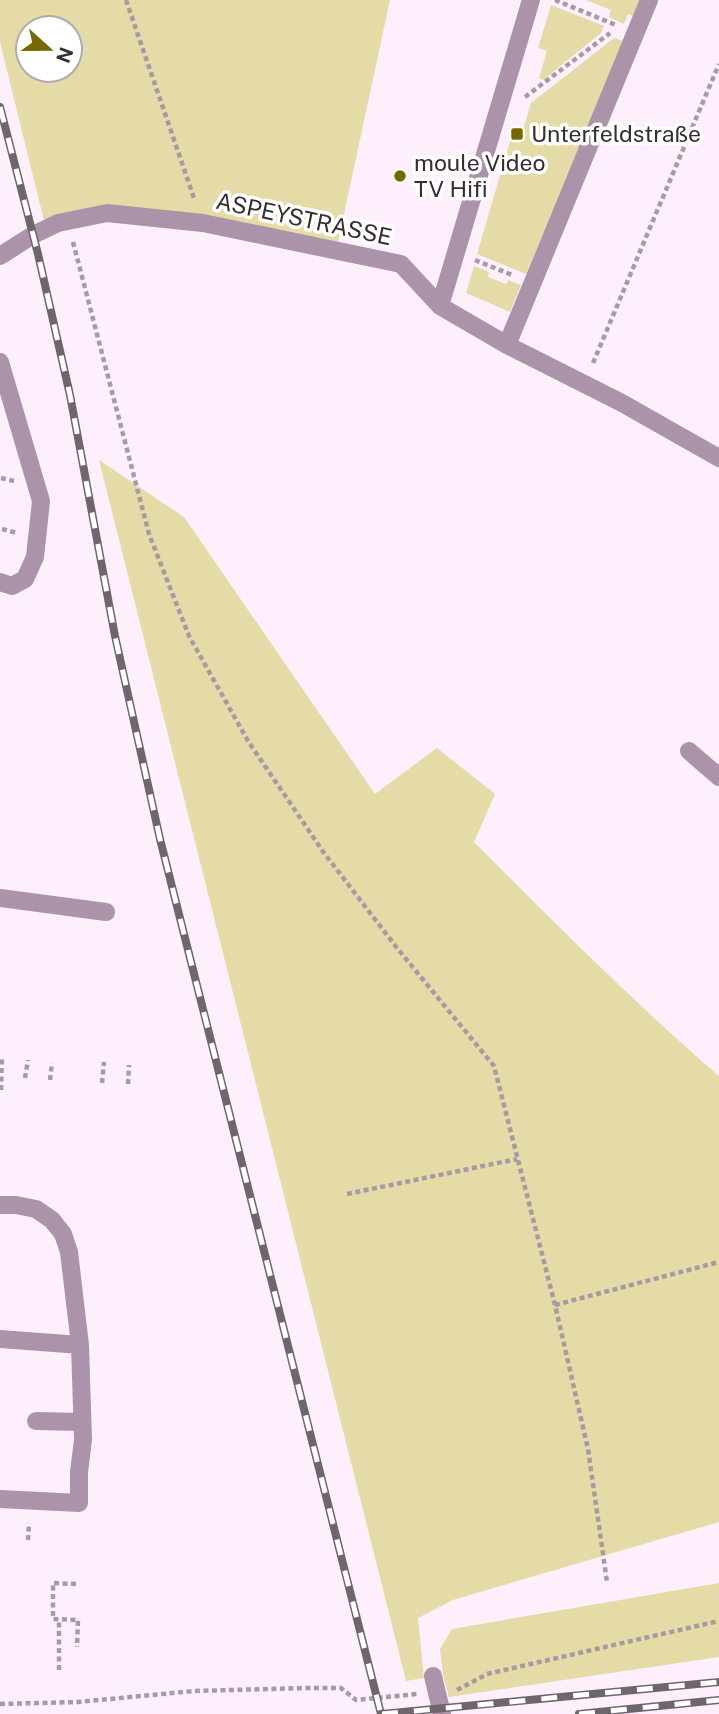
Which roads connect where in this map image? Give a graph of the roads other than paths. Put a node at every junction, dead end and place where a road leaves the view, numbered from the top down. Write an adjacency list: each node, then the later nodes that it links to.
1 (531, 0): 4 (street)
2 (649, 0): 5 (street)
3 (0, 256): 4 (street, ASPEYSTRASSE)
4 (440, 306): 5 (street, ASPEYSTRASSE)
5 (507, 345): 7 (street, ASPEYSTRASSE)
6 (0, 362): 8 (street)
7 (719, 458)
8 (0, 582)
9 (689, 751): 10 (street)
10 (719, 777)
11 (0, 898): 12 (street)
12 (106, 912)
13 (0, 1205): 15 (street)
14 (0, 1339): 15 (street)
15 (80, 1345): 17 (street)
16 (36, 1421): 17 (street)
17 (82, 1422): 18 (street)
18 (0, 1499)
19 (438, 1684): 20 (street)
20 (442, 1714)

